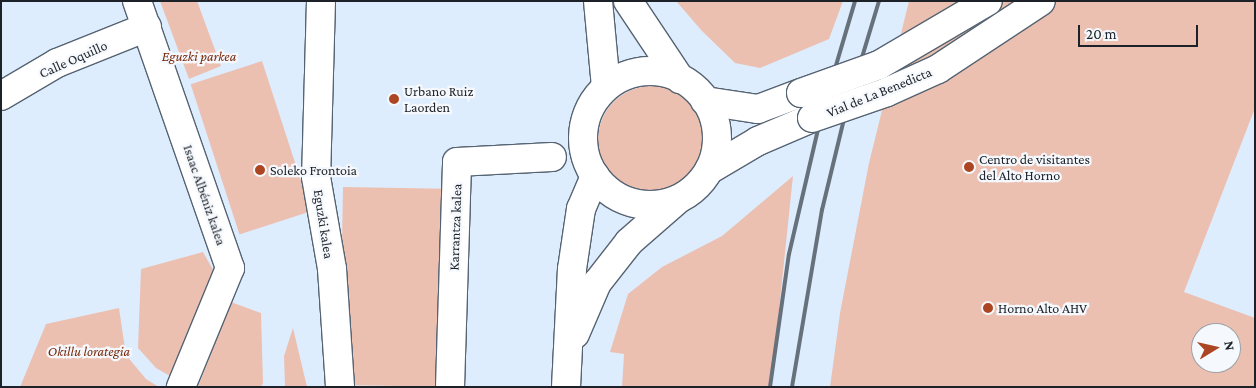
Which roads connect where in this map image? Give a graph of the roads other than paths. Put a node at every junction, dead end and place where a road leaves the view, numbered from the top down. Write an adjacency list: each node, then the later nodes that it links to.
1 (137, 1): 7 (street, Isaac Albéniz kalea)
2 (321, 1): 18 (street, Eguzki kalea)
3 (598, 1): 9 (street)
4 (628, 1): 8 (street)
5 (988, 1): 11 (street, Vial de La Benedicta, bridge)
6 (1041, 1): 13 (street, Vial de La Benedicta, bridge)
7 (147, 27): 10 (street, Calle Oquillo); 17 (street, Isaac Albéniz kalea)
8 (680, 78): 9 (street); 11 (street)
9 (606, 87): 14 (street)
10 (1, 96)
11 (705, 101): 13 (street)
12 (552, 157): 19 (street, Karrantza kalea)
13 (709, 170): 15 (street)
14 (595, 176): 15 (street); 16 (street)
15 (677, 200): 16 (street)
16 (569, 349): 20 (street)
17 (181, 387)
18 (340, 387)
19 (450, 387)
20 (566, 387)

